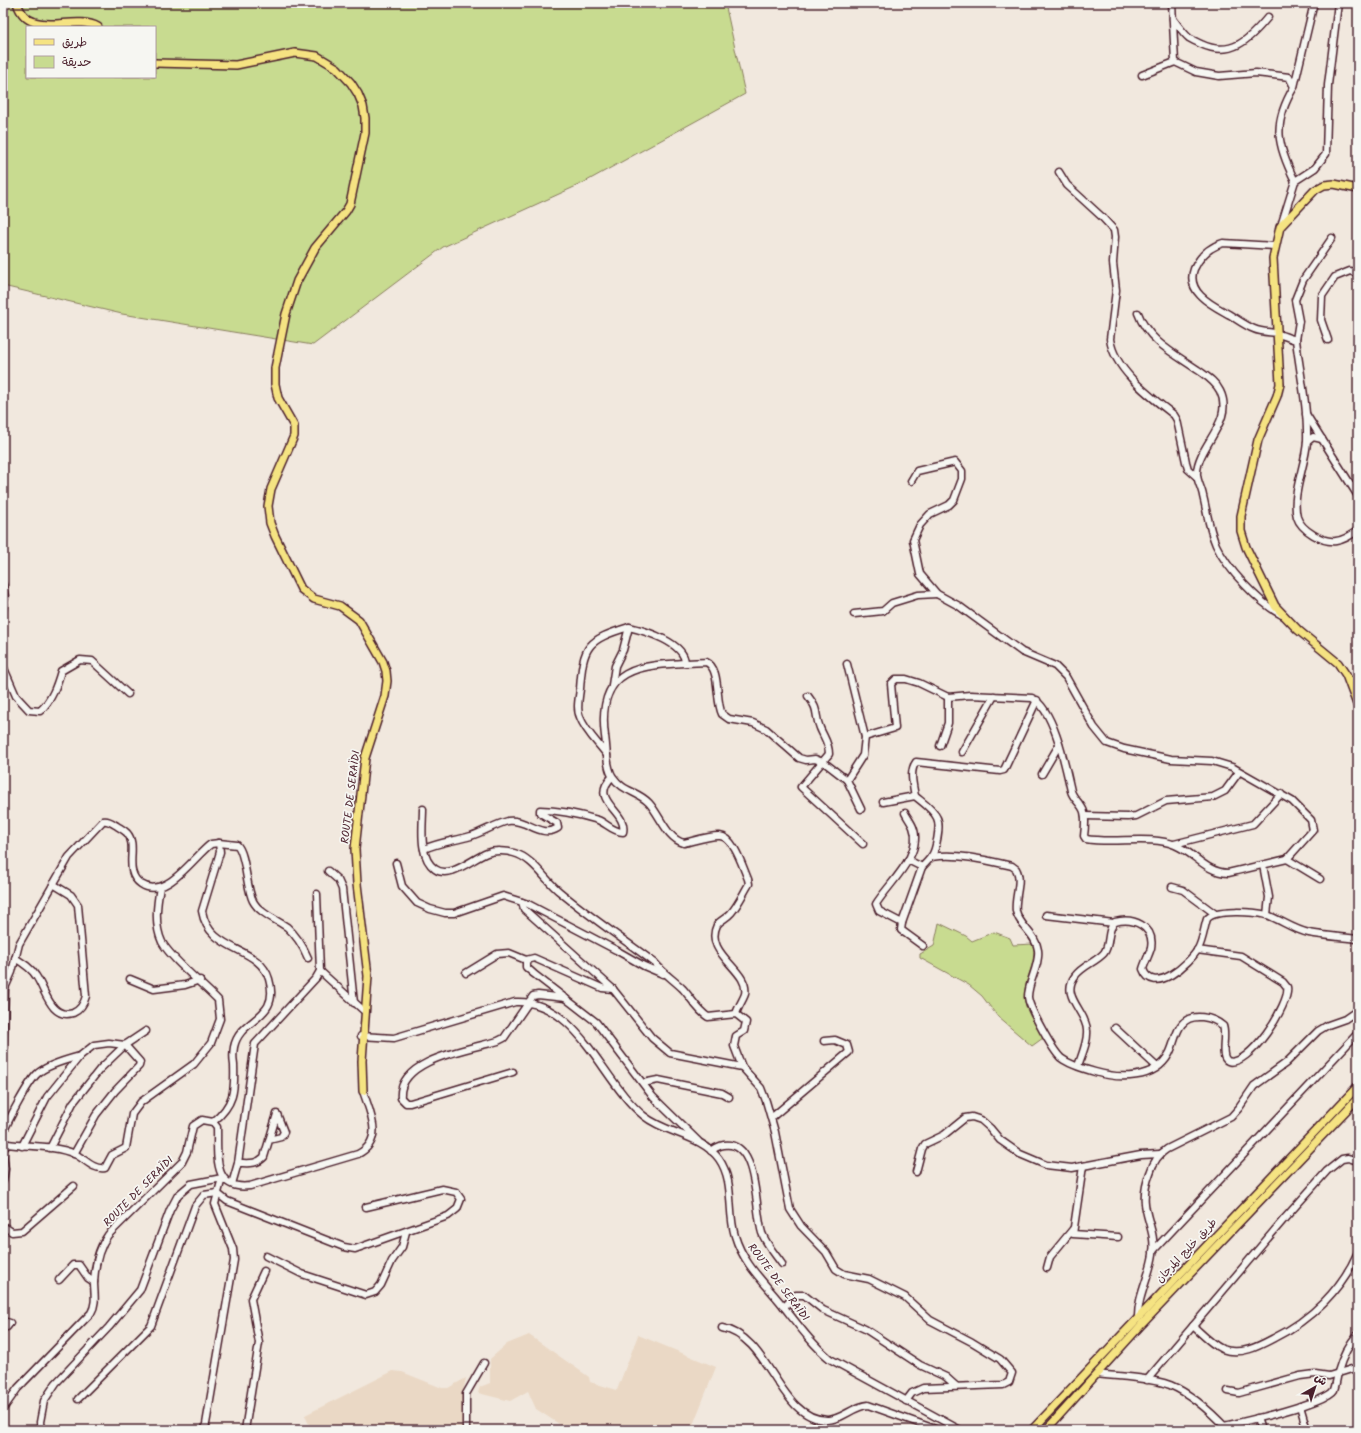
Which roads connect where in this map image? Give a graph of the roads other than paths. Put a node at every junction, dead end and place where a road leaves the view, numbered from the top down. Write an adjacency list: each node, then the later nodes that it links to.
1 (17, 3): 7 (main road)
2 (1172, 3): 6 (street)
3 (1338, 3): 13 (street)
4 (1313, 7): 11 (street)
5 (1268, 18): 6 (street)
6 (1173, 19): 8 (street)
7 (94, 26)
8 (1175, 62): 10 (street); 11 (street)
9 (156, 63): 93 (main road, ROUTE DE SERAÏDI)
10 (1142, 74)
11 (1294, 87): 13 (street)
12 (1059, 172): 26 (street)
13 (1295, 181): 15 (street)
14 (1358, 189): 15 (main road)
15 (1280, 227): 17 (main road)
16 (1332, 238): 21 (street)
17 (1275, 246): 20 (main road); 20 (street)
18 (1358, 274): 22 (street)
19 (1138, 313): 26 (street)
20 (1278, 334): 21 (street); 34 (main road)
21 (1296, 340): 23 (street)
22 (1328, 340)
23 (1305, 413): 24 (street); 25 (street)
24 (1322, 439): 25 (street); 28 (street)
25 (1307, 442): 29 (street)
26 (1197, 477): 34 (street)
27 (911, 481): 31 (street)
28 (1358, 496)
29 (1358, 530)
30 (3, 585): 32 (street)
31 (937, 594): 33 (street); 54 (street)
32 (3, 609)
33 (854, 614)
34 (1285, 617): 39 (main road)
35 (629, 627): 36 (street); 41 (street); 52 (street)
36 (686, 663): 41 (street); 53 (street)
37 (847, 664): 48 (street)
38 (3, 666): 42 (street)
39 (1349, 682): 40 (street); 47 (main road)
40 (1358, 684)
41 (612, 685): 52 (street)
42 (128, 694)
43 (808, 696): 53 (street)
44 (994, 696): 45 (street); 46 (street); 51 (street)
45 (948, 697): 48 (street); 50 (street)
46 (1037, 700): 49 (street); 59 (street)
47 (1358, 707)
48 (864, 737): 57 (street)
49 (1058, 745): 55 (street); 64 (street)
50 (940, 746)
51 (962, 752)
52 (608, 755): 56 (street)
53 (822, 762): 57 (street); 66 (street)
54 (1239, 772): 58 (street); 64 (street)
55 (1042, 774)
56 (612, 777): 68 (street); 105 (street)
57 (847, 780): 62 (street)
58 (1281, 794): 67 (street); 70 (street)
59 (914, 796): 60 (street); 69 (street)
60 (883, 802)
61 (423, 809): 68 (street)
62 (861, 809)
63 (905, 813): 71 (street)
64 (1085, 816): 67 (street)
65 (219, 843): 78 (street); 91 (street); 125 (street)
66 (863, 844)
67 (1174, 844): 73 (street)
68 (424, 849): 96 (street)
69 (931, 857): 74 (street); 115 (street)
70 (1287, 859): 73 (street); 76 (street)
71 (908, 860): 74 (street); 86 (street)
72 (396, 863): 81 (street)
73 (1263, 865): 84 (street)
74 (922, 867): 86 (street)
75 (328, 872): 101 (street)
76 (1320, 879)
77 (53, 884): 78 (street); 90 (street); 90 (street)
78 (160, 887): 98 (street)
79 (1172, 887): 82 (street)
80 (317, 894): 94 (street)
81 (522, 902): 96 (street); 99 (street)
82 (1214, 913): 84 (street); 89 (street)
83 (1046, 915): 85 (street)
84 (1267, 915): 87 (street)
85 (1114, 922): 89 (street); 115 (street)
86 (902, 923): 88 (street)
87 (1358, 938)
88 (923, 946)
89 (1197, 950): 117 (street)
90 (15, 958): 106 (street)
91 (308, 958)
92 (526, 960): 95 (street); 99 (street); 100 (street)
93 (368, 969): 103 (main road, ROUTE DE SERAÏDI); 110 (main road, ROUTE DE SERAÏDI)
94 (320, 971): 101 (street); 138 (street)
95 (466, 973)
96 (664, 974): 105 (street)
97 (130, 979): 98 (street)
98 (200, 980): 135 (street)
99 (613, 989): 116 (street)
100 (566, 998): 102 (street); 119 (street)
101 (354, 1003): 103 (street)
102 (528, 1003): 110 (street, ROUTE DE SERAÏDI); 118 (street); 129 (street, ROUTE DE SERAÏDI)
103 (363, 1010): 110 (main road, ROUTE DE SERAÏDI)
104 (1358, 1010): 136 (street)
105 (736, 1014): 116 (street)
106 (4, 1023): 114 (street)
107 (1115, 1028): 117 (street)
108 (146, 1031): 112 (street)
109 (1358, 1033): 151 (street)
110 (362, 1038): 121 (main road, ROUTE DE SERAÏDI)
111 (824, 1041): 124 (street)
112 (125, 1045): 113 (street); 131 (street); 135 (street)
113 (80, 1056): 126 (street); 130 (street)
114 (3, 1063)
115 (1078, 1066): 117 (street)
116 (742, 1067): 124 (street)
117 (1157, 1067)
118 (513, 1072)
119 (643, 1083): 122 (street); 129 (street)
120 (1358, 1086): 161 (main road, طريق خليج المرجان)
121 (363, 1091): 143 (street, ROUTE DE SERAÏDI)
122 (729, 1097)
123 (1358, 1098): 161 (main road, طريق خليج المرجان)
124 (771, 1118): 171 (street)
125 (213, 1122): 141 (street); 158 (street, ROUTE DE SERAÏDI)
126 (3, 1133)
127 (269, 1140): 138 (street)
128 (5, 1142): 130 (street); 132 (street)
129 (701, 1144): 133 (street, ROUTE DE SERAÏDI)
130 (22, 1146): 131 (street)
131 (50, 1148): 135 (street)
132 (3, 1149)
133 (711, 1151): 154 (street); 159 (street, ROUTE DE SERAÏDI)
134 (3, 1154): 142 (street)
135 (74, 1154)
136 (1160, 1154): 139 (street); 151 (street)
137 (1358, 1161): 162 (street)
138 (238, 1163): 143 (street)
139 (1083, 1166): 140 (street); 148 (street)
140 (916, 1172)
141 (222, 1178): 143 (street, ROUTE DE SERAÏDI); 145 (street); 180 (street)
142 (3, 1181)
143 (232, 1184)
144 (74, 1186): 147 (street)
145 (217, 1193): 149 (street); 173 (street); 181 (street)
146 (366, 1207): 149 (street)
147 (3, 1226)
148 (1074, 1229): 150 (street); 155 (street)
149 (406, 1232): 153 (street)
150 (1118, 1237)
151 (1153, 1251): 161 (street)
152 (1358, 1252): 162 (street)
153 (266, 1256)
154 (782, 1264)
155 (1047, 1268)
156 (264, 1271): 182 (street)
157 (59, 1280): 158 (street)
158 (94, 1282): 176 (street, ROUTE DE SERAÏDI)
159 (784, 1307): 171 (street); 174 (street, ROUTE DE SERAÏDI)
160 (3, 1321): 163 (street)
161 (1140, 1322): 169 (main road, طريق خليج المرجان); 186 (main road, طريق خليج المرجان)
162 (1193, 1326): 170 (street)
163 (3, 1328)
164 (722, 1328): 184 (street)
165 (1358, 1334): 168 (street)
166 (484, 1363): 183 (street)
167 (1358, 1367): 168 (street)
168 (1338, 1373): 172 (street); 175 (street)
169 (1097, 1374): 170 (street); 187 (main road, طريق خليج المرجان)
170 (1147, 1380): 179 (street)
171 (956, 1386): 174 (street)
172 (1228, 1391)
173 (78, 1399)
174 (906, 1401): 178 (street, ROUTE DE SERAÏDI)
175 (1300, 1406): 177 (street); 189 (street)
176 (3, 1409)
177 (1258, 1418): 179 (street); 188 (street)
178 (950, 1428): 185 (street, ROUTE DE SERAÏDI)
179 (1226, 1428)
180 (41, 1430)
181 (205, 1430)
182 (244, 1430)
183 (466, 1430)
184 (938, 1430)
185 (960, 1430)
186 (1032, 1430)
187 (1046, 1430)
188 (1261, 1430)
189 (1307, 1430)

